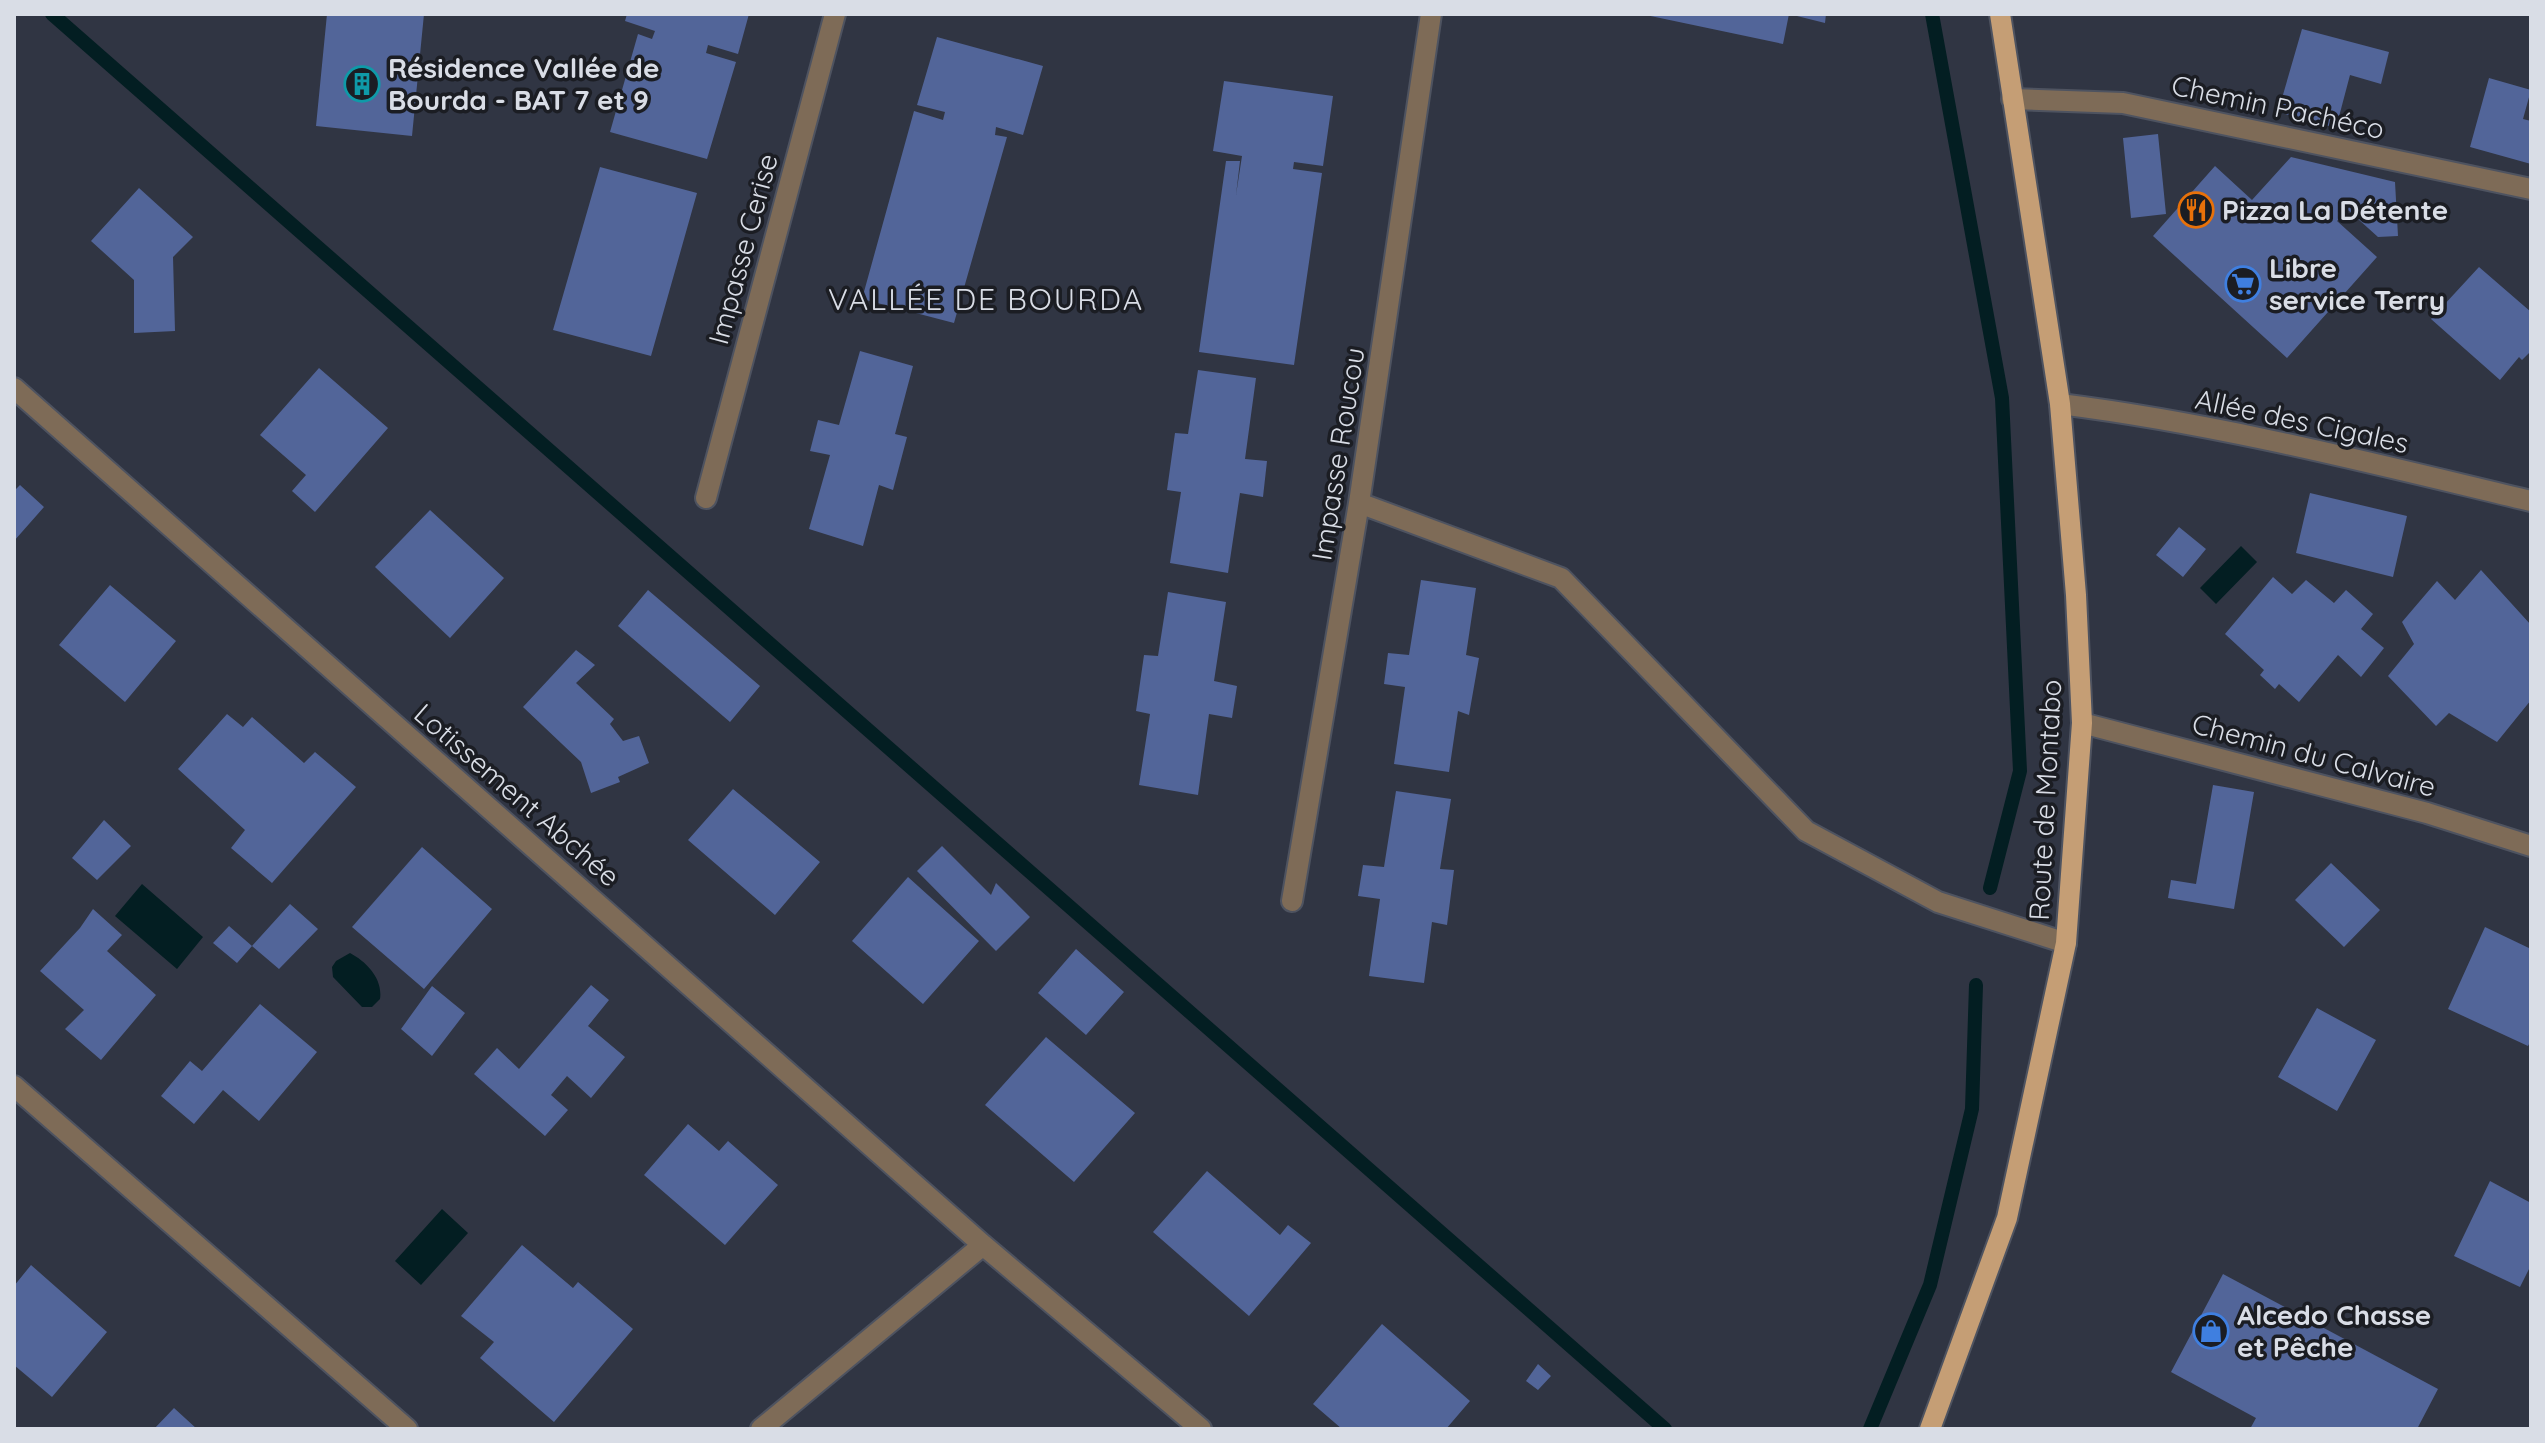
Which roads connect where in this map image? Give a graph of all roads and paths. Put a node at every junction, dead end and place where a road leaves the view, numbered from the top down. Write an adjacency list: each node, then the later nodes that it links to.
1 (835, 14): 8 (street, Impasse Cerise)
2 (1431, 14): 10 (street, Impasse Roucou)
3 (2000, 14): 4 (main road, Route de Montabo)
4 (2012, 99): 5 (street, Chemin Pachéco); 7 (main road, Route de Montabo)
5 (2531, 189)
6 (14, 388): 16 (street, Lotissement Abchée)
7 (2060, 404): 9 (street, Allée des Cigales); 11 (main road, Route de Montabo)
8 (706, 498)
9 (2531, 501)
10 (1359, 503): 13 (street, Impasse Roucou); 14 (street)
11 (2082, 723): 12 (street, Chemin du Calvaire); 14 (main road, Route de Montabo)
12 (2531, 846)
13 (1292, 901)
14 (2066, 943): 20 (main road, Route de Montabo)
15 (14, 1086): 17 (street)
16 (983, 1245): 18 (street); 19 (street, Lotissement Abchée)
17 (407, 1429)
18 (761, 1429)
19 (1201, 1429)
20 (1930, 1429)

